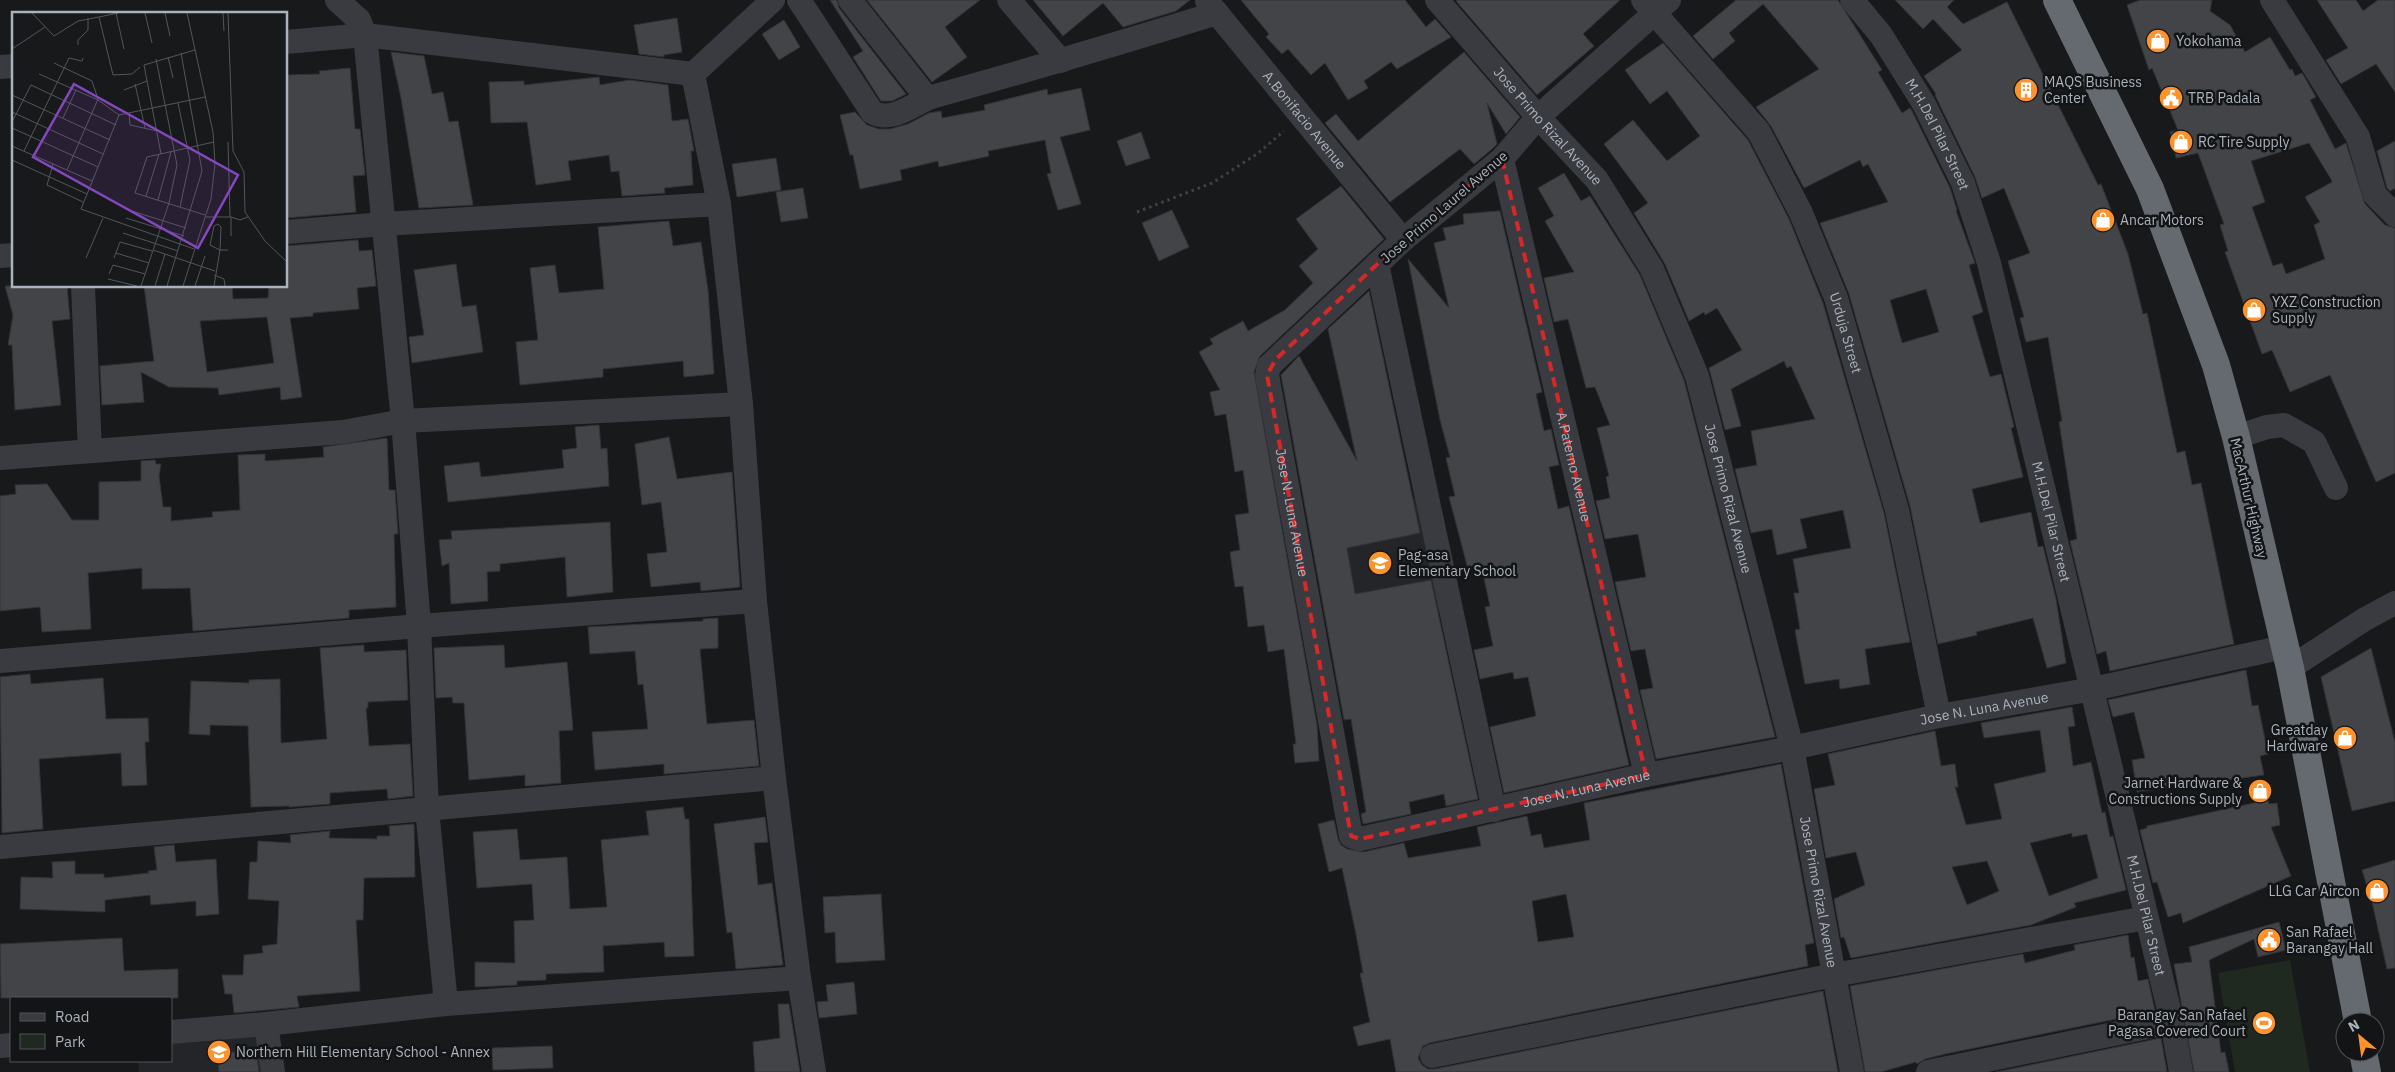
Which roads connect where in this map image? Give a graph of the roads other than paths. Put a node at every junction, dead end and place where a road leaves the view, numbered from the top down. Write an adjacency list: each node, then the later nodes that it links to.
1 (337, 0): 12 (street)
2 (773, 0): 15 (street)
3 (800, 0): 16 (street)
4 (850, 0): 16 (street)
5 (1008, 0): 14 (street)
6 (1437, 0): 17 (street, Jose Primo Rizal Avenue)
7 (1852, 0): 38 (street, M.H.Del Pilar Street)
8 (2057, 0): 29 (highway, MacArthur Highway)
9 (2272, 0): 20 (street)
10 (1655, 4): 17 (street, Jose Primo Laurel Avenue); 39 (street, Urduja Street)
11 (1212, 6): 14 (street); 23 (street, A.Bonifacio Avenue)
12 (365, 34): 13 (street); 15 (street); 21 (street)
13 (288, 42)
14 (1060, 62): 16 (street)
15 (694, 74): 19 (street)
16 (928, 98)
17 (1538, 117): 18 (street, Jose Primo Laurel Avenue); 40 (street, Jose Primo Rizal Avenue)
18 (1502, 159): 23 (street, Jose Primo Laurel Avenue); 41 (street, A.Paterno Avenue)
19 (719, 204): 21 (street); 27 (street)
20 (2395, 215)
21 (384, 224): 22 (street); 28 (street)
22 (288, 232)
23 (1403, 240): 24 (street, Jose Primo Laurel Avenue)
24 (1378, 264): 26 (street, Jose Primo Laurel Avenue); 44 (street)
25 (83, 288): 30 (street)
26 (1267, 375): 44 (street, Jose N. Luna Avenue)
27 (741, 404): 28 (street); 33 (street)
28 (403, 421): 30 (street); 35 (street)
29 (2236, 437): 32 (street); 36 (highway, MacArthur Highway)
30 (90, 451): 31 (street)
31 (0, 458)
32 (2336, 488)
33 (755, 600): 35 (street); 42 (street)
34 (2395, 603): 36 (street)
35 (419, 626): 37 (street); 43 (street)
36 (2287, 657): 38 (street, Jose N. Luna Avenue); 50 (highway, MacArthur Highway)
37 (0, 661)
38 (2093, 689): 39 (street, Jose N. Luna Avenue); 46 (street, M.H.Del Pilar Street)
39 (1939, 716): 40 (street, Jose N. Luna Avenue)
40 (1792, 748): 41 (street, Jose N. Luna Avenue); 47 (street, Jose Primo Rizal Avenue)
41 (1646, 775): 44 (street, Jose N. Luna Avenue)
42 (774, 778): 43 (street); 48 (street)
43 (427, 809): 45 (street); 49 (street)
44 (1494, 810)
45 (0, 847)
46 (2146, 918): 47 (street); 51 (street, M.H.Del Pilar Street)
47 (1834, 975): 54 (street); 57 (street, Jose Primo Rizal Avenue)
48 (799, 978): 49 (street); 56 (street)
49 (446, 1004): 52 (street)
50 (2356, 1012)
51 (2172, 1022): 58 (street); 59 (street, M.H.Del Pilar Street)
52 (266, 1024): 53 (street); 55 (street)
53 (172, 1032)
54 (1432, 1056)
55 (273, 1072)
56 (814, 1072)
57 (1852, 1072)
58 (1928, 1072)
59 (2181, 1072)

